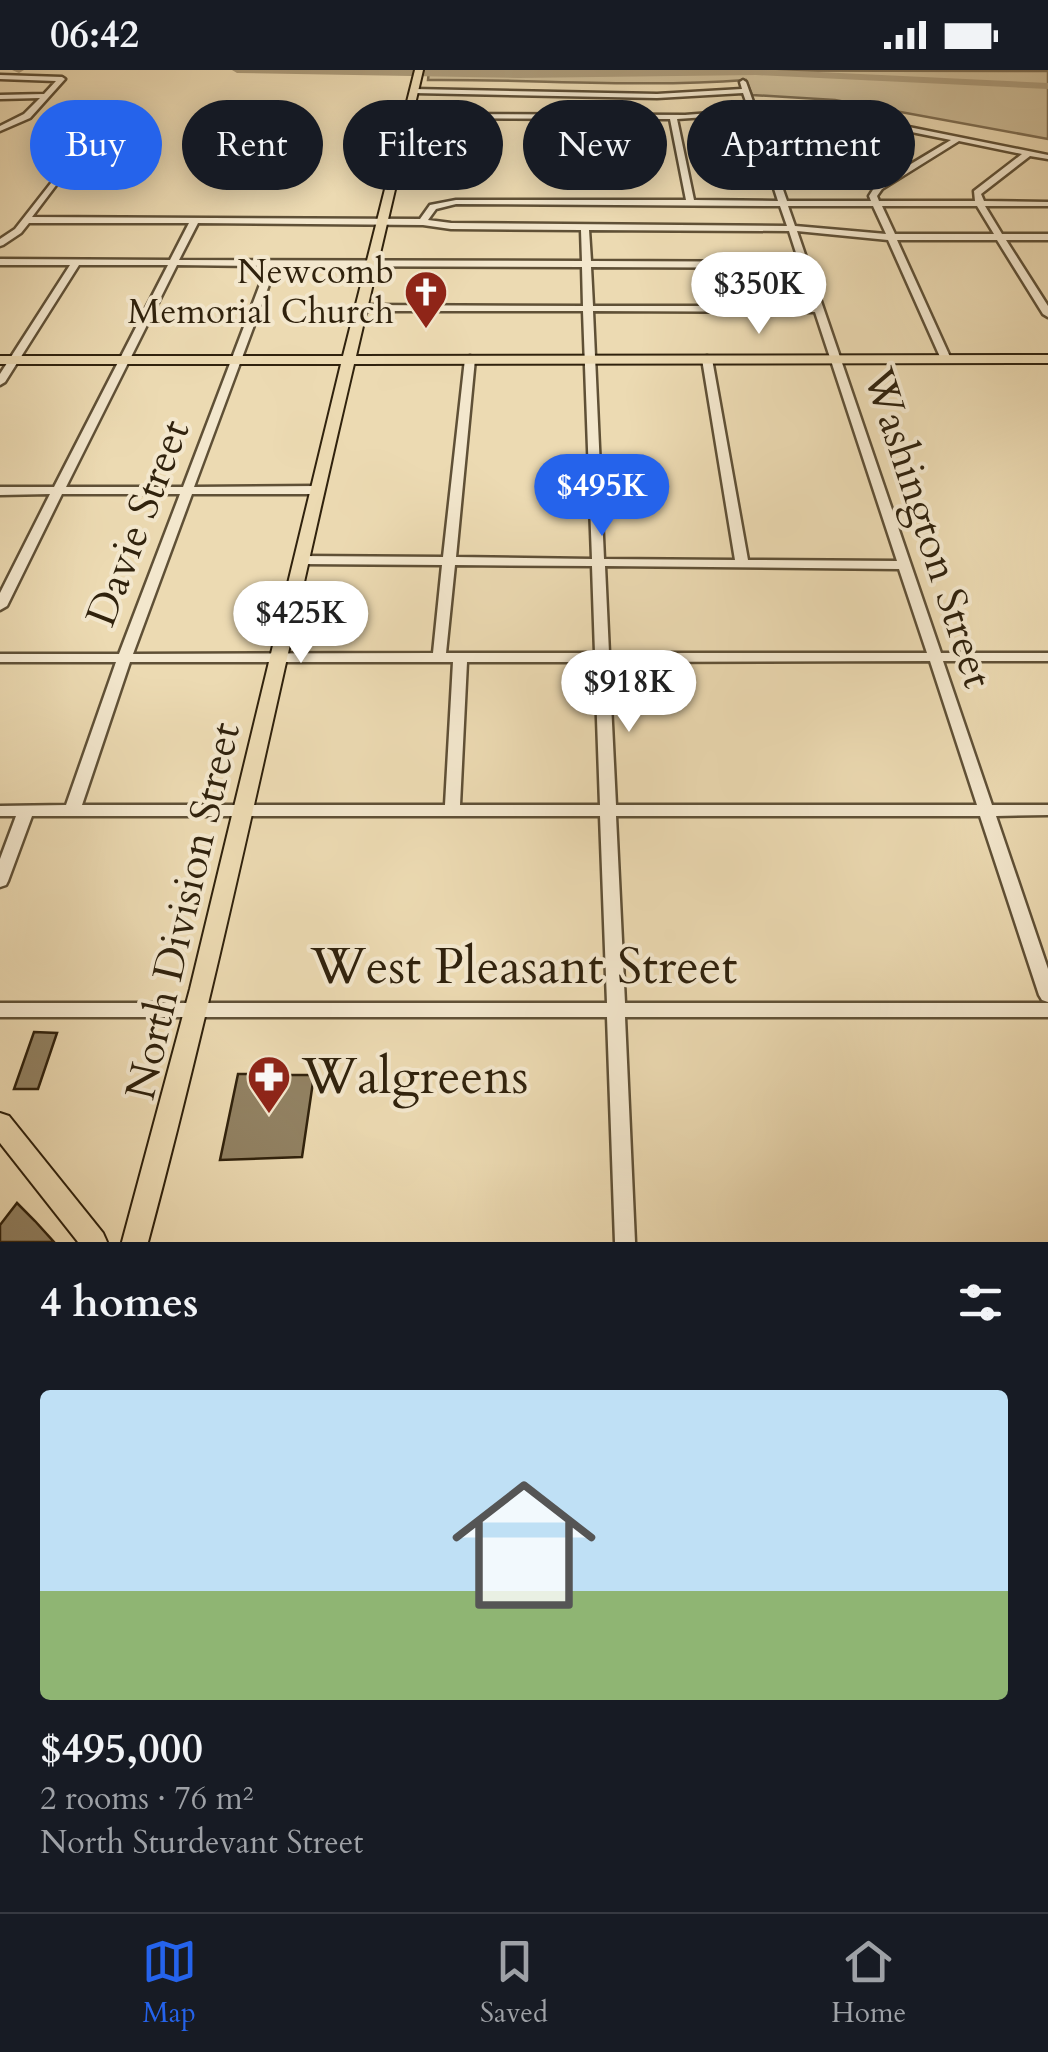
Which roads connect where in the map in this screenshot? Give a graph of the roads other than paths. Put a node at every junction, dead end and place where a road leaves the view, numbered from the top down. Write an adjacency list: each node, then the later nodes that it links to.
1 (0, 77): 4 (street)
2 (417, 79): 5 (street, Washington Street)
3 (0, 96): 4 (street)
4 (45, 96): 6 (street)
5 (749, 100)
6 (27, 116): 9 (street); 11 (street)
7 (503, 116): 10 (street)
8 (687, 116): 10 (street)
9 (0, 117)
10 (674, 117): 19 (street)
11 (0, 129)
12 (915, 130): 13 (street)
13 (958, 138): 14 (street); 21 (street)
14 (1028, 153): 15 (street); 22 (street)
15 (1048, 157)
16 (49, 190): 24 (street)
17 (391, 190): 26 (main road, North Division Street)
18 (778, 190): 20 (street, Washington Street)
19 (691, 204): 20 (street); 27 (street)
20 (783, 204): 21 (street); 29 (street, Washington Street)
21 (876, 204): 22 (street); 32 (street)
22 (980, 204): 23 (street); 30 (street)
23 (1048, 204)
24 (26, 220): 25 (street); 33 (street)
25 (194, 222): 26 (street); 36 (street)
26 (383, 222): 27 (street); 38 (main road, North Division Street)
27 (423, 222): 28 (street)
28 (584, 228): 29 (street); 39 (street)
29 (792, 229): 32 (street); 40 (street, Washington Street)
30 (1000, 237): 31 (street); 32 (street); 44 (street)
31 (1048, 237)
32 (891, 238): 49 (street)
33 (0, 243)
34 (0, 262): 35 (street)
35 (76, 262): 36 (street); 51 (street)
36 (175, 262): 37 (street); 52 (street)
37 (273, 262): 38 (street); 53 (street, Davie Street)
38 (372, 262): 39 (street); 41 (main road, North Division Street)
39 (586, 265): 40 (street); 42 (street)
40 (804, 265): 43 (street, Washington Street)
41 (360, 308): 42 (street); 54 (main road, North Division Street)
42 (588, 308): 43 (street); 46 (street)
43 (819, 309): 48 (street, Washington Street)
44 (1048, 314)
45 (470, 359): 46 (main road); 54 (main road); 61 (street)
46 (590, 359): 47 (main road); 62 (street)
47 (707, 359): 48 (main road); 63 (street)
48 (836, 359): 49 (main road); 64 (street, Washington Street)
49 (946, 359): 50 (main road)
50 (1048, 359)
51 (7, 360): 52 (main road); 55 (street)
52 (125, 360): 53 (main road); 58 (street)
53 (238, 360): 54 (main road); 59 (street, Davie Street)
54 (350, 360): 56 (main road, North Division Street)
55 (0, 382)
56 (318, 490): 59 (street); 60 (main road, North Division Street)
57 (0, 491): 58 (street)
58 (60, 491): 59 (street); 65 (street)
59 (190, 491): 68 (street, Davie Street)
60 (301, 560): 61 (street); 69 (main road, North Division Street)
61 (451, 560): 62 (street); 70 (street)
62 (600, 560): 63 (street); 72 (street)
63 (742, 560): 64 (street)
64 (904, 565): 73 (street, Washington Street)
65 (0, 606)
66 (1048, 657): 73 (street)
67 (0, 658): 68 (street)
68 (124, 658): 69 (street); 78 (street, Davie Street)
69 (278, 658): 70 (street); 79 (main road, North Division Street)
70 (439, 658): 71 (street)
71 (460, 658): 72 (street); 80 (street)
72 (601, 658): 73 (street); 81 (street)
73 (934, 658): 74 (street, Washington Street)
74 (985, 810): 75 (street); 81 (street); 83 (street, Washington Street)
75 (1048, 810)
76 (0, 811): 77 (street)
77 (26, 811): 78 (street); 82 (street)
78 (72, 811): 79 (street)
79 (245, 811): 80 (street); 86 (main road, North Division Street)
80 (452, 811): 81 (street)
81 (610, 811): 84 (street)
82 (0, 881)
83 (1048, 995)
84 (618, 1009): 86 (street, West Pleasant Street); 87 (street, West Pleasant Street); 91 (street)
85 (0, 1010): 86 (street, West Pleasant Street)
86 (196, 1010): 90 (main road, North Division Street)
87 (1048, 1010)
88 (0, 1124): 89 (main road)
89 (94, 1242)
90 (136, 1242)
91 (626, 1242)

